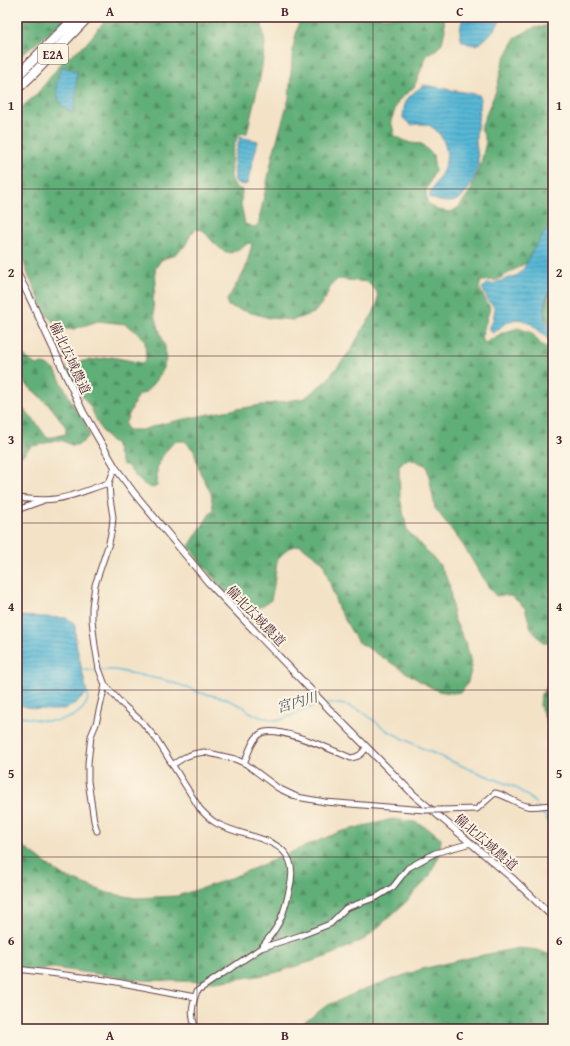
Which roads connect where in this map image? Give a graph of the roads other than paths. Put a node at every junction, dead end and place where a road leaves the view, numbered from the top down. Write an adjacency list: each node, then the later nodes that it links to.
1 (76, 17): 3 (highway, E2A)
2 (88, 17): 4 (highway, E2A)
3 (17, 76)
4 (17, 89)
5 (17, 272): 6 (street, 備北広域農道)
6 (115, 467): 7 (street); 12 (street, 備北広域農道)
7 (109, 483): 9 (street); 11 (street)
8 (17, 498): 9 (street)
9 (44, 500): 10 (street)
10 (17, 510)
11 (105, 685): 14 (street); 16 (street)
12 (366, 748): 13 (street); 17 (street, 備北広域農道)
13 (244, 763): 14 (street); 15 (street, bridge)
14 (172, 765): 19 (street)
15 (553, 804)
16 (97, 831)
17 (471, 843): 18 (street, 備北広域農道); 19 (street)
18 (553, 917)
19 (261, 948): 21 (street)
20 (17, 968): 21 (street)
21 (195, 997): 22 (street)
22 (196, 1029)

